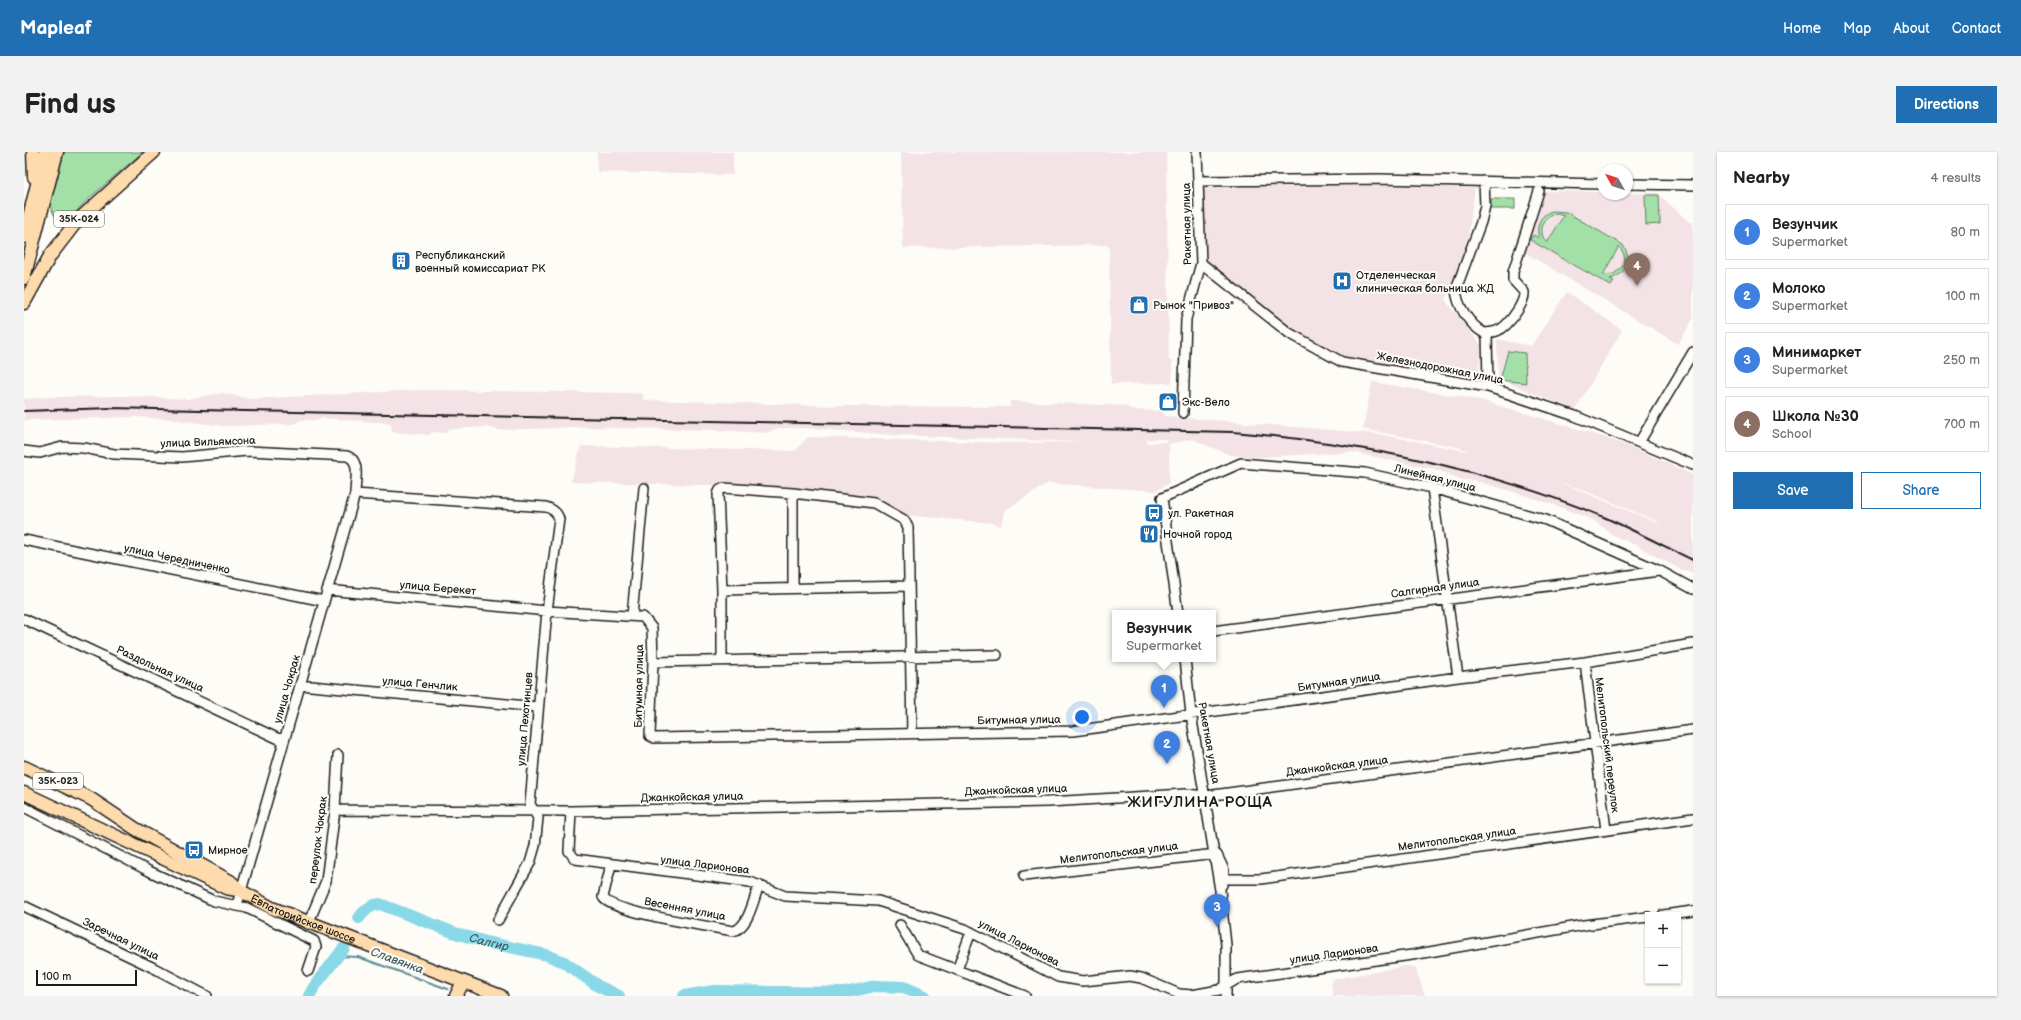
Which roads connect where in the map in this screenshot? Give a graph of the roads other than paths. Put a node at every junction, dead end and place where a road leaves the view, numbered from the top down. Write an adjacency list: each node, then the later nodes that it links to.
1 (33, 152): 12 (main road)
2 (45, 152): 12 (main road)
3 (57, 152): 15 (main road)
4 (154, 152): 16 (main road, 35К-024)
5 (1197, 152): 6 (street, Ракетная улица)
6 (1198, 181): 7 (street); 14 (street, Ракетная улица)
7 (1484, 181): 8 (street); 17 (street)
8 (1597, 184)
9 (1633, 184): 10 (street)
10 (1693, 184)
11 (1539, 191): 17 (street)
12 (32, 205): 13 (main road)
13 (24, 236)
14 (1201, 263): 19 (street, Железнодорожная улица); 20 (street, Ракетная улица)
15 (24, 278)
16 (24, 303)
17 (1487, 333): 19 (street)
18 (1693, 352): 21 (street)
19 (1488, 388): 21 (street, Железнодорожная улица)
20 (1183, 413)
21 (1640, 441): 24 (street, Железнодорожная улица)
22 (24, 451): 23 (street, улица Вильямсона)
23 (347, 456): 28 (street, улица Чокрак)
24 (1693, 465)
25 (644, 488): 40 (street)
26 (1432, 488): 30 (street, Линейная улица); 36 (street); 38 (street, Линейная улица)
27 (793, 493): 31 (street); 32 (street); 35 (street)
28 (355, 494): 34 (street, улица Чокрак); 39 (street, улица Пехотинцев)
29 (24, 540): 37 (street, улица Чередниченко)
30 (1660, 570): 33 (street, Линейная улица); 36 (street, Салгирная улица)
31 (909, 586): 32 (street); 46 (street)
32 (793, 588): 35 (street)
33 (1693, 589)
34 (328, 590): 37 (street, улица Чокрак); 39 (street, улица Берекет)
35 (722, 590): 47 (street)
36 (1446, 599): 43 (street, Салгирная улица); 51 (street)
37 (324, 601): 52 (street, улица Чокрак)
38 (1178, 610)
39 (547, 611): 40 (street, улица Берекет); 53 (street, улица Пехотинцев)
40 (632, 616): 42 (street, улица Берекет)
41 (24, 619): 57 (street, Раздольная улица)
42 (647, 620): 48 (street, Битумная улица)
43 (1216, 632)
44 (1693, 644): 50 (street, Битумная улица)
45 (997, 655): 46 (street)
46 (910, 658): 47 (street); 56 (street)
47 (722, 659): 48 (street)
48 (653, 662): 56 (street, Битумная улица)
49 (1185, 662): 54 (street, Ракетная улица)
50 (1585, 662): 51 (street, Битумная улица); 58 (street, Мелитопольский переулок)
51 (1458, 677): 54 (street, Битумная улица)
52 (300, 685): 53 (street, улица Генчлик); 57 (street, улица Чокрак)
53 (538, 707): 67 (street, улица Пехотинцев)
54 (1191, 714): 56 (street, Битумная улица); 63 (street, Ракетная улица)
55 (1693, 730): 58 (street, Джанкойская улица)
56 (912, 733)
57 (285, 737): 77 (street, улица Чокрак)
58 (1594, 745): 63 (street, Джанкойская улица); 70 (street, Мелитопольский переулок)
59 (338, 756): 66 (street, переулок Чокрак)
60 (24, 763): 64 (main road, 35К-023)
61 (24, 767): 64 (main road, Евпаторийское шоссе)
62 (24, 793): 77 (main road, Евпаторийское шоссе)
63 (1206, 796): 68 (street, Джанкойская улица); 71 (street, Ракетная улица)
64 (92, 800): 77 (main road, Евпаторийское шоссе)
65 (24, 807): 78 (street)
66 (335, 810): 67 (street, Джанкойская улица); 84 (street, переулок Чокрак)
67 (533, 811): 68 (street, Джанкойская улица); 83 (street, улица Пехотинцев)
68 (572, 811): 72 (street, улица Ларионова)
69 (1693, 818): 70 (street, Мелитопольская улица)
70 (1606, 830): 74 (street, Мелитопольская улица)
71 (1216, 854): 73 (street, Мелитопольская улица); 74 (street, Ракетная улица); 76 (street, Ракетная улица)
72 (611, 865): 75 (street, улица Ларионова); 75 (street, Весенняя улица)
73 (1024, 876)
74 (1224, 880): 76 (street, Ракетная улица)
75 (759, 885): 86 (street, улица Ларионова)
76 (1220, 890): 90 (street, Ракетная улица)
77 (241, 891): 78 (street, улица Чокрак); 84 (main road, Евпаторийское шоссе)
78 (237, 905): 88 (street)
79 (24, 906): 91 (street, Заречная улица)
80 (1693, 911): 81 (street)
81 (1681, 913)
82 (1645, 917): 90 (street, улица Ларионова)
83 (498, 920)
84 (308, 924): 89 (main road, Евпаторийское шоссе)
85 (900, 925): 87 (street)
86 (971, 932): 87 (street); 90 (street, улица Ларионова)
87 (957, 970): 94 (street)
88 (308, 971)
89 (463, 982): 92 (main road); 93 (main road, Евпаторийское шоссе)
90 (1228, 984): 95 (street, Ракетная улица)
91 (207, 996)
92 (456, 996)
93 (501, 996)
94 (1025, 996)
95 (1226, 996)

